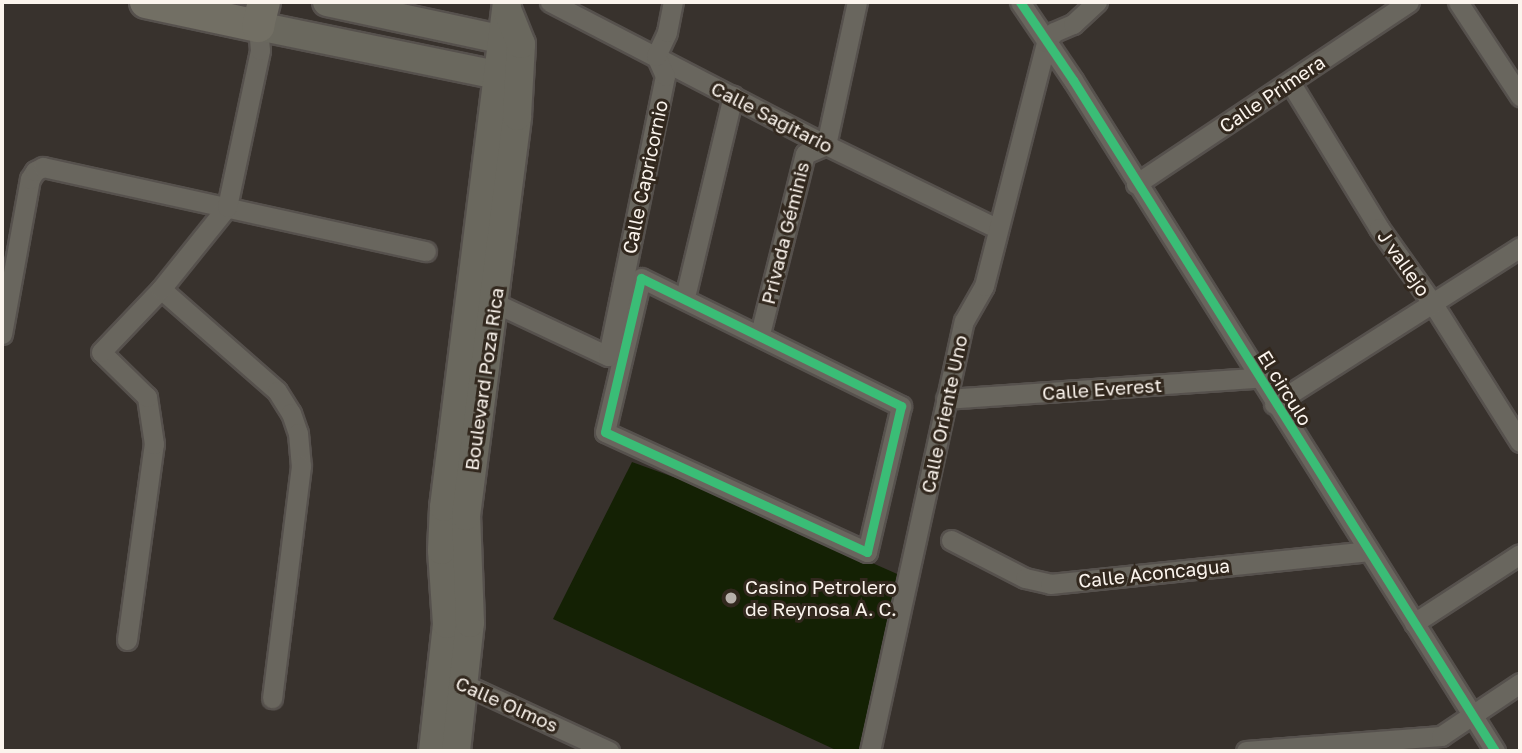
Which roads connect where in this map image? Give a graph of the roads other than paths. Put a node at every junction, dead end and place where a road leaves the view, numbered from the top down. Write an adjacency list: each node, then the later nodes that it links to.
1 (146, 2): 11 (main road)
2 (327, 2): 12 (main road)
3 (551, 2): 14 (street, Calle Sagitario)
4 (673, 2): 14 (street)
5 (857, 2): 19 (street)
6 (1020, 2): 13 (street, El circulo)
7 (1097, 2): 13 (street)
8 (1409, 2): 16 (street, Calle Primera)
9 (1458, 2): 18 (street)
10 (507, 5): 12 (main road, Boulevard Poza Rica)
11 (261, 14): 15 (main road); 21 (street)
12 (511, 42): 15 (main road, Boulevard Poza Rica)
13 (1046, 42): 20 (street, El circulo); 22 (street, Calle Oriente Uno)
14 (656, 57): 17 (street, Calle Sagitario); 27 (street, Calle Capricornio)
15 (508, 77): 27 (main road, Boulevard Poza Rica); 40 (main road, Boulevard Poza Rica)
16 (1290, 82): 20 (street, Calle Primera); 28 (street, J vallejo)
17 (733, 96): 19 (street, Calle Sagitario); 26 (street)
18 (1520, 96)
19 (826, 145): 22 (street, Calle Sagitario); 30 (street, Privada Géminis)
20 (1136, 184): 31 (street, El circulo)
21 (227, 206): 24 (street); 25 (street); 29 (street)
22 (996, 228): 32 (street, Calle Oriente Uno)
23 (1520, 247): 28 (street)
24 (426, 251)
25 (160, 289): 39 (street); 42 (street)
26 (685, 297): 30 (street); 30 (street)
27 (495, 303): 40 (main road, Boulevard Poza Rica)
28 (1433, 304): 33 (street); 34 (street, J vallejo)
29 (2, 334)
30 (760, 334)
31 (1258, 378): 32 (street, Calle Everest); 33 (street, El circulo)
32 (946, 399): 48 (street, Calle Oriente Uno)
33 (1274, 404): 36 (street, El circulo)
34 (1520, 442)
35 (951, 540): 36 (street, Calle Aconcagua)
36 (1367, 551): 38 (street, El circulo)
37 (1520, 554): 38 (street)
38 (1414, 623): 43 (street, El circulo)
39 (127, 640)
40 (452, 679): 45 (main road, Boulevard Poza Rica); 46 (main road, Boulevard Poza Rica); 47 (street, Calle Olmos)
41 (1520, 682): 43 (street)
42 (272, 698)
43 (1472, 715): 44 (street); 50 (street, El circulo)
44 (1440, 744): 49 (street)
45 (433, 751)
46 (456, 751)
47 (609, 751)
48 (870, 751)
49 (1246, 751)
50 (1495, 751)

